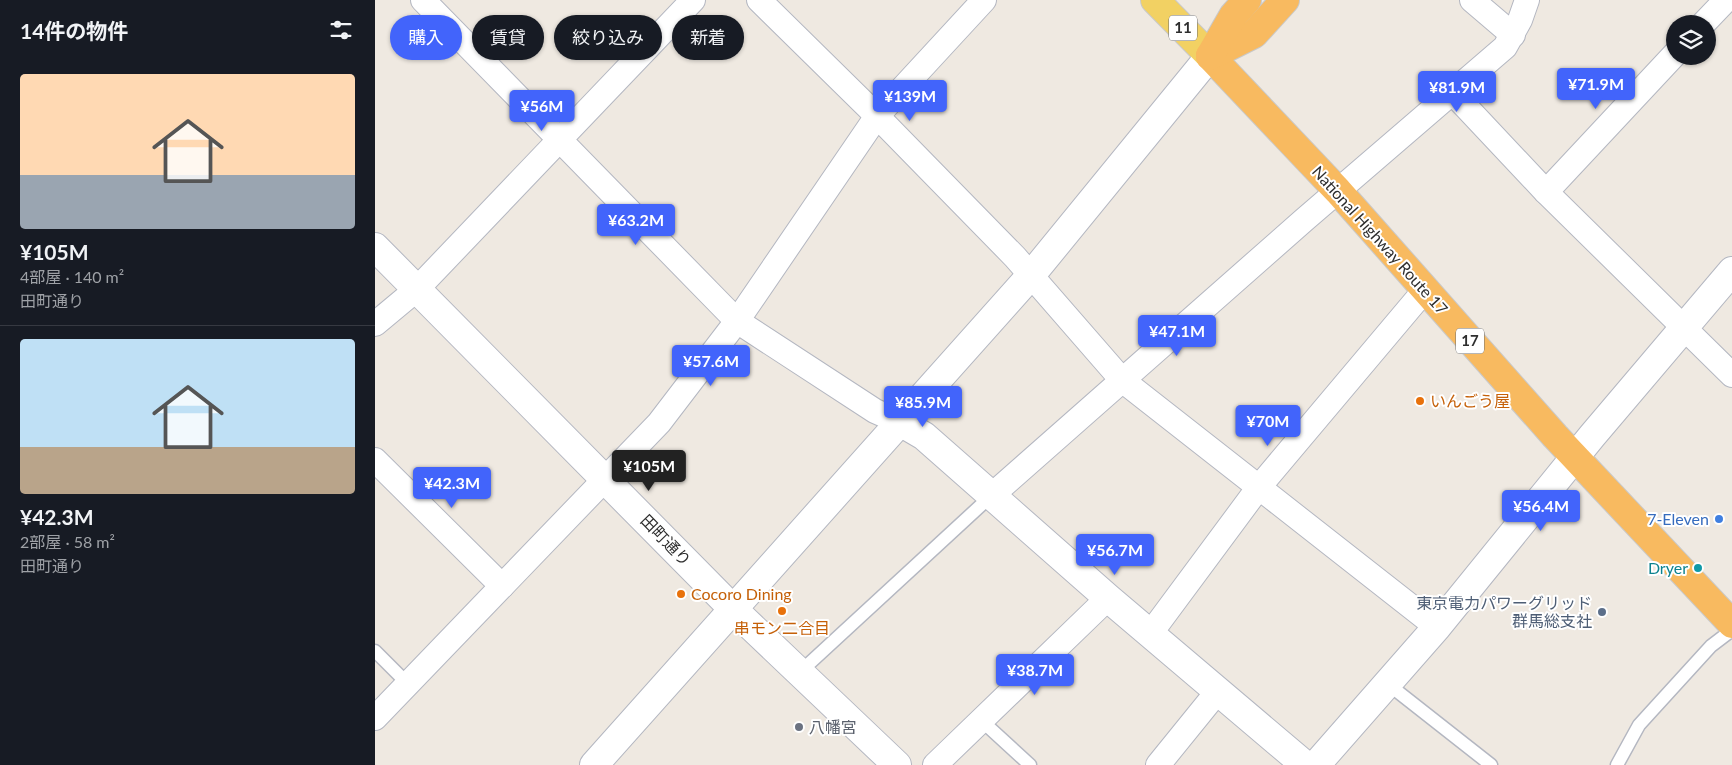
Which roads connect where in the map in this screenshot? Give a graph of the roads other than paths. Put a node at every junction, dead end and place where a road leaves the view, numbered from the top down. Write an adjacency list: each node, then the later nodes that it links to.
1 (423, 0): 17 (street)
2 (693, 0): 17 (street)
3 (759, 0): 16 (street)
4 (984, 0): 16 (street)
5 (1155, 0): 13 (main road, 11)
6 (1247, 0): 13 (highway)
7 (1285, 0): 13 (highway)
8 (1472, 0): 12 (street)
9 (1527, 0): 12 (street)
10 (1726, 0): 11 (street)
11 (1712, 15)
12 (1513, 35): 15 (street)
13 (1210, 56): 18 (highway, National Highway Route 17 / 17); 22 (street)
14 (1666, 64): 19 (street)
15 (1452, 92): 18 (street); 19 (street)
16 (877, 116): 22 (street); 25 (street)
17 (560, 141): 23 (street); 25 (street)
18 (1338, 190): 24 (highway, National Highway Route 17 / 17); 29 (street)
19 (1546, 192): 27 (street)
20 (375, 247): 23 (street, 田町通り)
21 (1732, 270): 27 (street)
22 (1032, 274): 29 (street); 30 (street)
23 (417, 289): 26 (street); 33 (street, 田町通り)
24 (1425, 291): 31 (highway, National Highway Route 17 / 17); 34 (street)
25 (737, 321): 30 (street); 33 (street)
26 (375, 324)
27 (1682, 328): 28 (street); 31 (street)
28 (1732, 375)
29 (1122, 380): 34 (street); 35 (street)
30 (900, 422): 35 (street); 38 (street)
31 (1575, 457): 39 (highway, National Highway Route 17 / 17); 40 (street)
32 (375, 460): 36 (street)
33 (606, 478): 36 (street); 38 (street, 田町通り)
34 (1259, 487): 40 (street); 42 (street)
35 (991, 496): 37 (street); 44 (lane)
36 (502, 586): 45 (street)
37 (1108, 598): 42 (street); 49 (street)
38 (733, 609): 44 (street, 田町通り); 50 (street)
39 (1732, 624)
40 (1437, 627): 46 (street)
41 (1732, 630): 58 (lane)
42 (1150, 634): 47 (street)
43 (375, 651): 45 (lane)
44 (800, 672): 51 (street, 田町通り)
45 (408, 684): 48 (street)
46 (1388, 684): 56 (street); 57 (lane)
47 (1218, 691): 54 (street); 55 (street)
48 (375, 718)
49 (982, 722): 52 (street); 53 (lane)
50 (594, 765)
51 (897, 765)
52 (935, 765)
53 (1030, 765)
54 (1158, 765)
55 (1305, 765)
56 (1317, 765)
57 (1491, 765)
58 (1617, 765)

